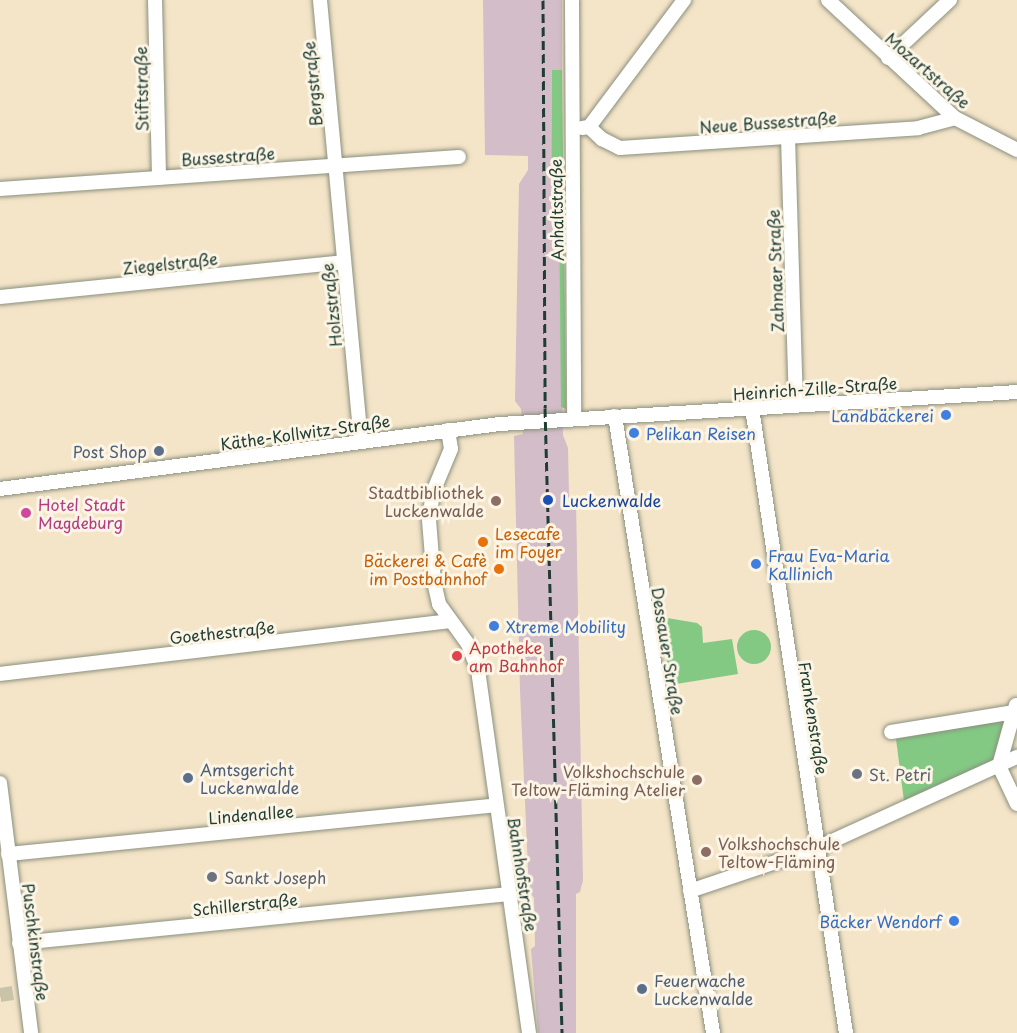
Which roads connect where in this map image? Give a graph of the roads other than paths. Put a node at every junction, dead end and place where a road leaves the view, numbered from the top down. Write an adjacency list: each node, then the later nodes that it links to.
1 (155, 0): 15 (street, Stiftstraße)
2 (320, 0): 14 (street, Bergstraße)
3 (572, 0): 10 (street, Anhaltstraße)
4 (684, 0): 9 (street)
5 (950, 0): 7 (street)
6 (837, 3): 7 (street, Mozartstraße)
7 (888, 58): 8 (street, Mozartstraße)
8 (955, 118): 11 (street, Neue Bussestraße); 12 (street, Mozartstraße)
9 (589, 127): 10 (street); 11 (street, Neue Bussestraße)
10 (571, 130): 23 (street, Anhaltstraße)
11 (788, 137): 20 (street, Zahnaer Straße)
12 (1017, 150)
13 (459, 157): 14 (street, Bussestraße)
14 (336, 165): 15 (street, Bussestraße); 17 (street, Holzstraße)
15 (159, 178): 16 (street, Bussestraße)
16 (0, 189)
17 (343, 262): 18 (street, Ziegelstraße); 25 (street, Holzstraße)
18 (0, 297)
19 (1017, 392): 20 (street, Heinrich-Zille-Straße)
20 (796, 405): 21 (street, Heinrich-Zille-Straße)
21 (752, 408): 22 (street, Heinrich-Zille-Straße); 36 (street, Frankenstraße)
22 (615, 416): 23 (street, Käthe-Kollwitz-Straße); 38 (street, Dessauer Straße)
23 (574, 419): 24 (street, Käthe-Kollwitz-Straße)
24 (448, 430): 25 (street, Käthe-Kollwitz-Straße); 27 (street)
25 (361, 441): 26 (street, Käthe-Kollwitz-Straße)
26 (0, 489)
27 (448, 621): 28 (street, Goethestraße); 35 (street, Bahnhofstraße)
28 (0, 674)
29 (1016, 707): 30 (street); 32 (street)
30 (891, 732)
31 (1017, 758): 32 (street)
32 (999, 766): 34 (street); 36 (street)
33 (0, 783): 37 (street, Puschkinstraße)
34 (1017, 804)
35 (496, 805): 37 (street, Lindenallee); 39 (street, Bahnhofstraße)
36 (817, 848): 38 (street); 44 (street, Frankenstraße)
37 (8, 854): 40 (street, Puschkinstraße)
38 (690, 891): 43 (street, Dessauer Straße)
39 (510, 894): 40 (street, Schillerstraße); 42 (street, Bahnhofstraße)
40 (19, 944): 41 (street, Puschkinstraße)
41 (31, 1033)
42 (529, 1033)
43 (713, 1033)
44 (846, 1033)

